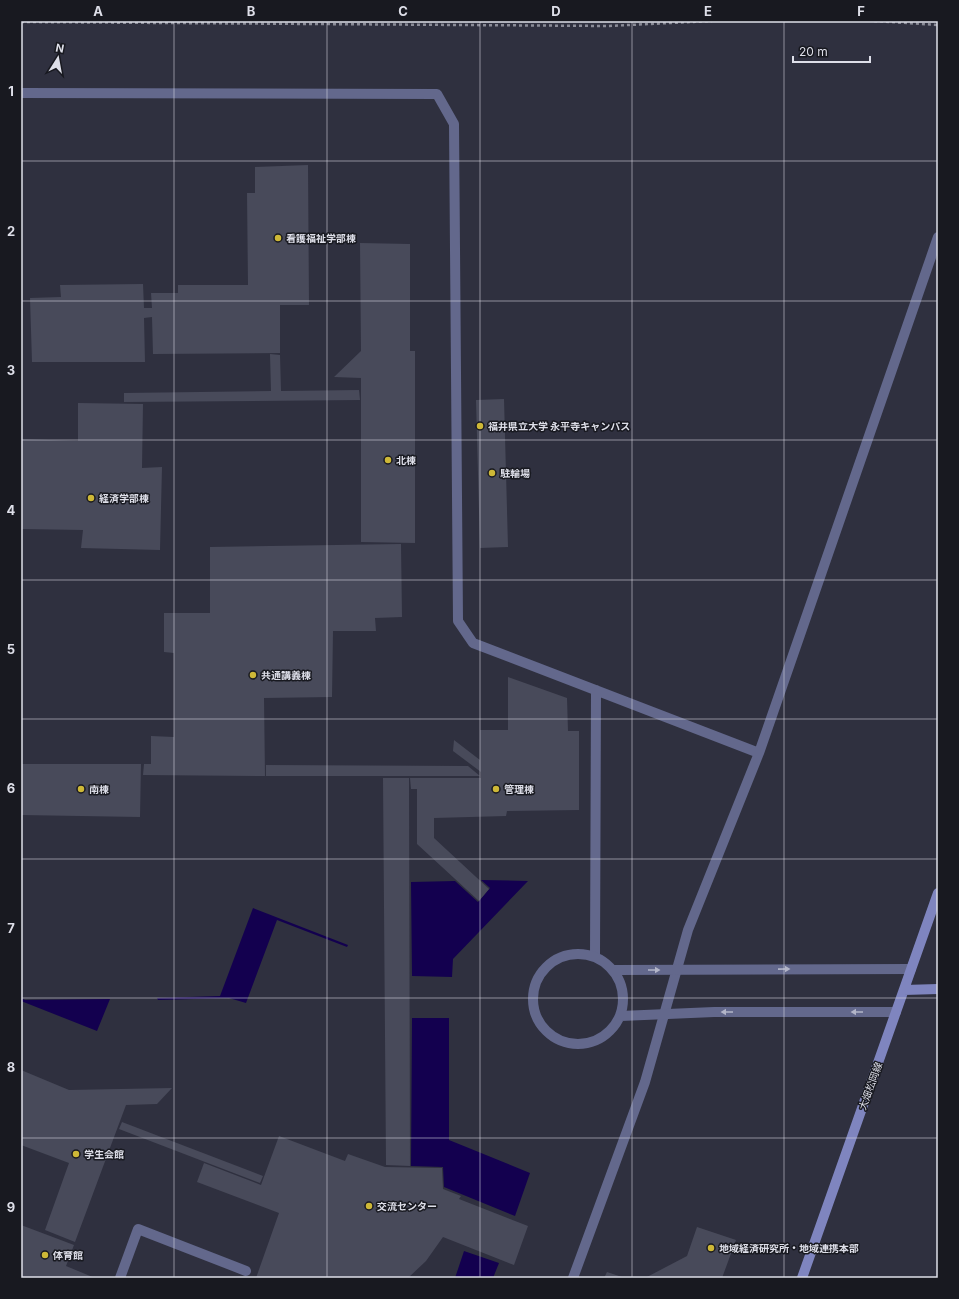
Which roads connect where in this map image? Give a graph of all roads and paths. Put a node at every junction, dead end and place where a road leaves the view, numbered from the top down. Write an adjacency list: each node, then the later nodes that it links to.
1 (712, 21): 3 (path)
2 (874, 21): 4 (path)
3 (21, 22)
4 (938, 25)
5 (21, 93): 7 (street)
6 (938, 237): 8 (street)
7 (596, 690): 8 (street); 10 (street)
8 (759, 753): 13 (street)
9 (938, 893): 11 (main road, 大畑松岡線)
10 (595, 956): 12 (street); 18 (street)
11 (911, 968): 13 (street, one-way to 11); 15 (main road, 大畑松岡線)
12 (614, 970): 13 (street, one-way to 13); 18 (street)
13 (676, 970): 17 (street)
14 (938, 989): 15 (main road)
15 (904, 990): 16 (main road, 大畑松岡線)
16 (896, 1012): 17 (street, one-way to 17); 22 (main road, 大畑松岡線)
17 (664, 1014): 18 (street); 21 (street)
18 (621, 1016)
19 (246, 1271): 20 (street)
20 (120, 1278)
21 (573, 1278)
22 (802, 1278)

